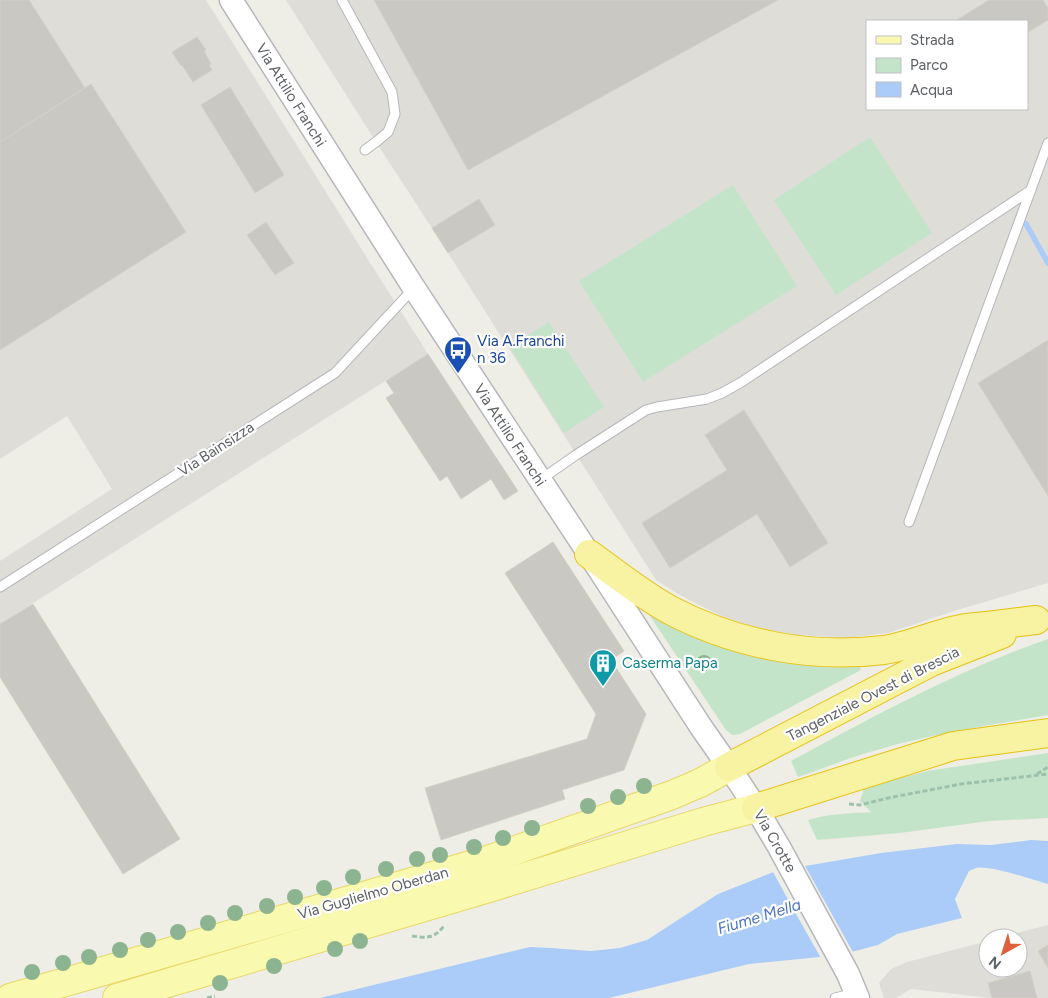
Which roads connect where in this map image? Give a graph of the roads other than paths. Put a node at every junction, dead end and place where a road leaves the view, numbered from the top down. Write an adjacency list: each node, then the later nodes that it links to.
1 (231, 0): 6 (street, Via Attilio Franchi)
2 (342, 0): 4 (lane)
3 (1048, 143): 5 (lane)
4 (365, 150)
5 (1031, 190): 7 (lane); 8 (lane)
6 (414, 288): 7 (street, Via Attilio Franchi); 10 (lane, Via Bainsizza)
7 (540, 480): 9 (street, Via Attilio Franchi)
8 (909, 522)
9 (589, 554): 11 (highway); 13 (street, Via Attilio Franchi)
10 (0, 587)
11 (1042, 618): 13 (highway, Tangenziale Ovest di Brescia)
12 (1048, 733): 14 (highway)
13 (729, 767): 14 (street, Via Crotte); 16 (main road, Via Guglielmo Oberdan)
14 (756, 808): 15 (street, Via Crotte); 17 (main road, Via Guglielmo Oberdan)
15 (849, 991)
16 (10, 998)
17 (117, 998)

